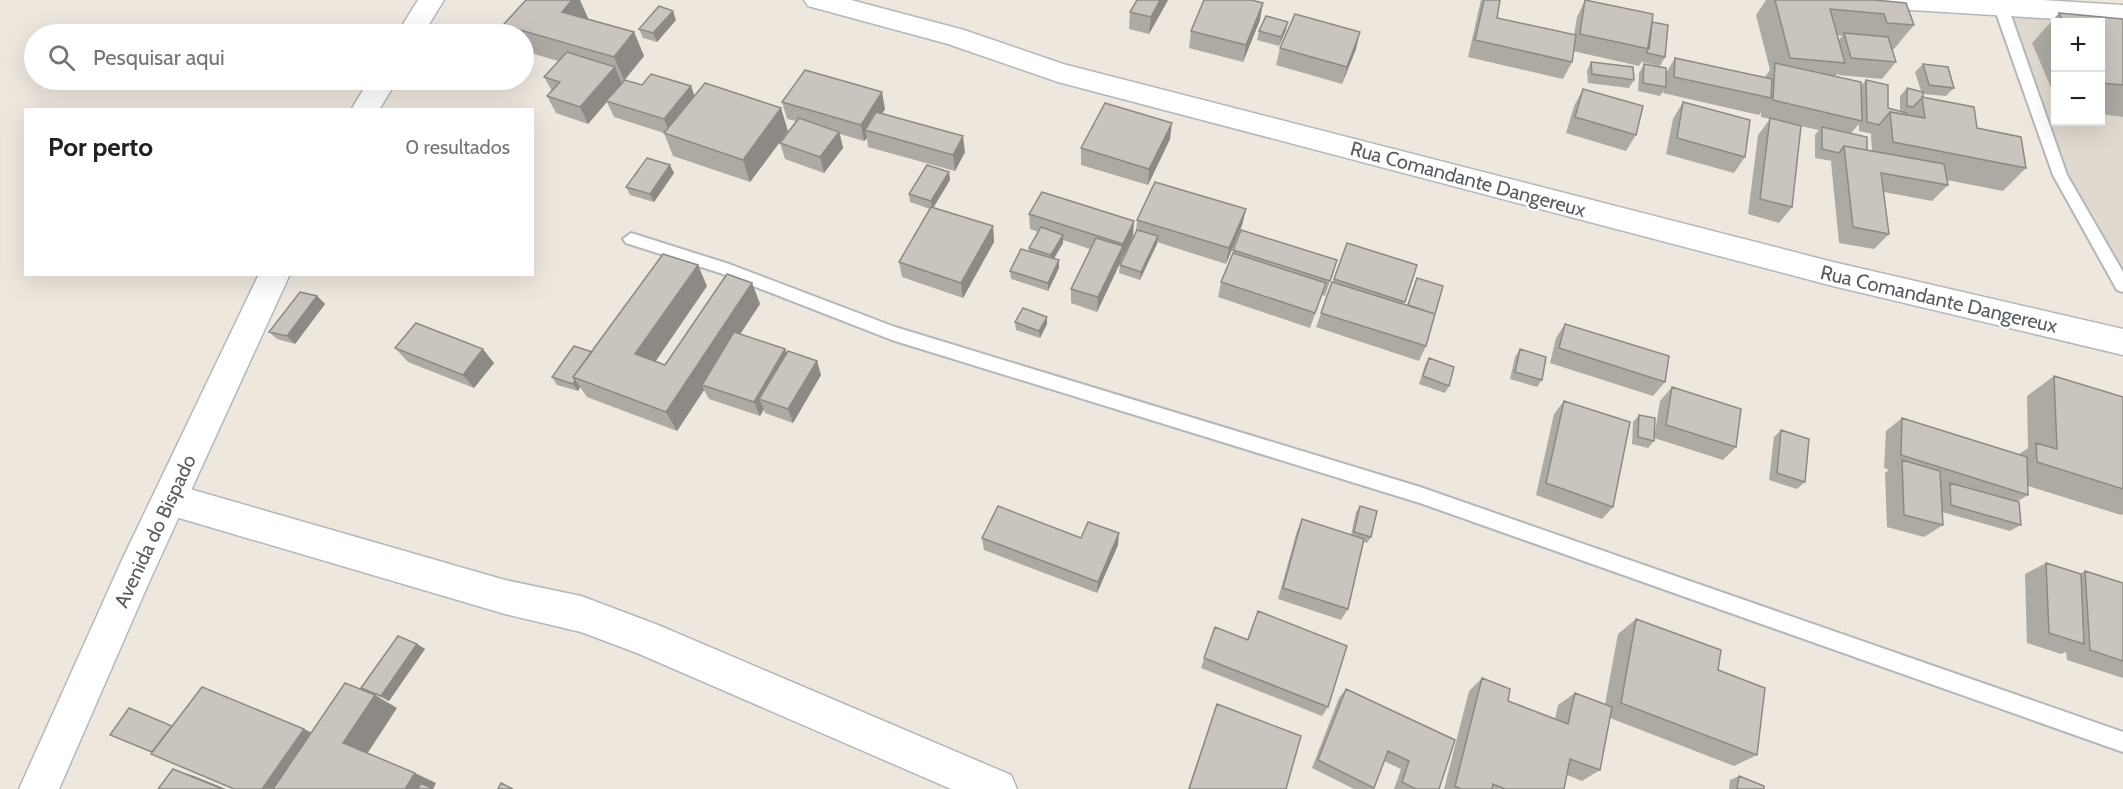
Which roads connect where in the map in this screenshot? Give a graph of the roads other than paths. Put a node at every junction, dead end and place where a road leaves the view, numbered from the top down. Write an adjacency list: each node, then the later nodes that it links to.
1 (432, 0): 7 (street)
2 (817, 0): 4 (street, Rua Comandante Dangereux)
3 (1895, 0): 5 (street)
4 (853, 4): 13 (street, Rua Comandante Dangereux)
5 (2001, 7): 6 (street); 12 (lane)
6 (2123, 14)
7 (416, 24)
8 (377, 90): 9 (street)
9 (365, 108)
10 (631, 239): 15 (lane)
11 (274, 276): 14 (street, Avenida do Bispado)
12 (2123, 286)
13 (2123, 342)
14 (169, 500): 16 (street, Avenida do Bispado); 17 (street)
15 (2123, 742)
16 (39, 789)
17 (997, 789)

